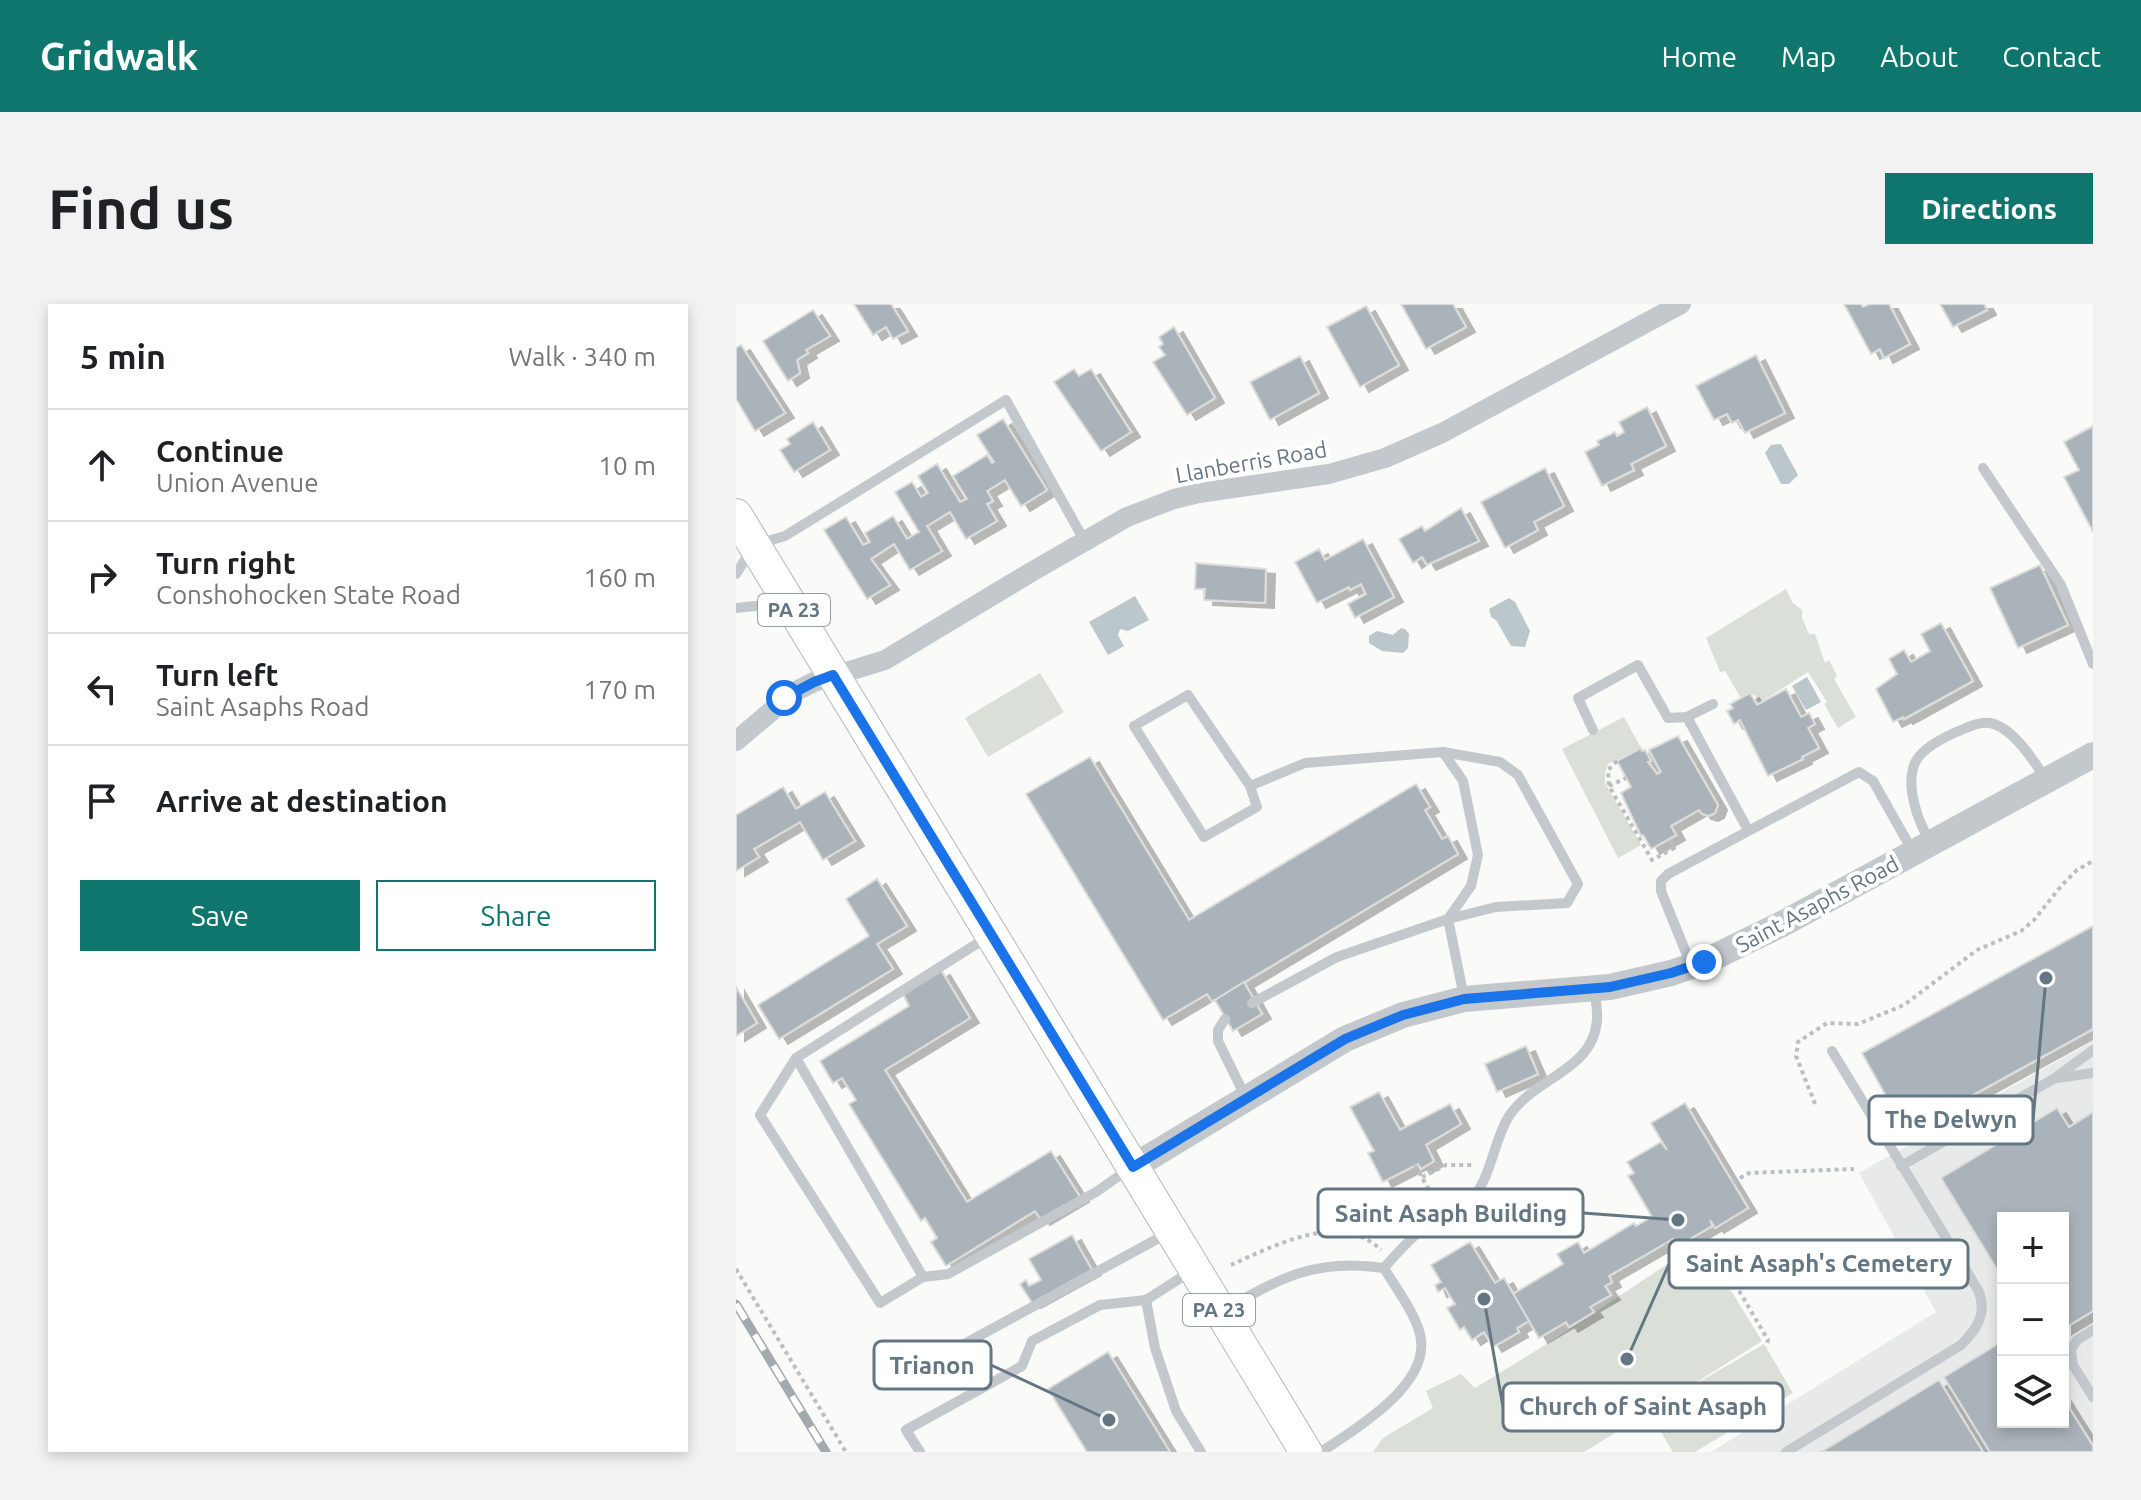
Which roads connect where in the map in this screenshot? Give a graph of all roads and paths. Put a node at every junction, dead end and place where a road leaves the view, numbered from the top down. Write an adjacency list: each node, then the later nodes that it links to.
1 (1681, 304): 4 (street, Llanberris Road)
2 (1983, 468): 9 (lane)
3 (736, 515): 5 (main road, PA 23)
4 (1084, 540): 5 (lane); 10 (street, Llanberris Road)
5 (754, 545): 6 (lane); 7 (main road, PA 23)
6 (736, 574)
7 (792, 607): 8 (lane); 10 (main road, PA 23)
8 (736, 608)
9 (2093, 664)
10 (833, 675): 14 (street, Llanberris Road); 27 (main road, PA 23)
11 (1713, 704): 12 (lane)
12 (1687, 717): 13 (lane); 22 (lane)
13 (1593, 730)
14 (736, 741)
15 (1443, 752): 20 (lane); 26 (lane); 26 (lane)
16 (2093, 755): 19 (street, Saint Asaphs Road)
17 (1617, 761): 21 (path)
18 (1626, 778): 21 (path)
19 (2046, 780): 24 (street, Saint Asaphs Road); 24 (lane)
20 (1250, 786): 20 (lane)
21 (1609, 786): 23 (path)
22 (1748, 830): 24 (lane); 28 (lane)
23 (1669, 838)
24 (1922, 848): 28 (street, Saint Asaphs Road)
25 (2093, 861): 39 (path)
26 (1448, 919): 30 (lane); 31 (lane)
27 (991, 935): 35 (lane); 42 (main road, PA 23)
28 (1691, 966): 29 (street, Saint Asaphs Road)
29 (1595, 990): 30 (street, Saint Asaphs Road); 43 (lane)
30 (1464, 999): 38 (street, Saint Asaphs Road)
31 (1252, 1003)
32 (1225, 1019): 38 (lane)
33 (2093, 1050): 37 (lane)
34 (1832, 1051): 41 (lane)
35 (796, 1058): 54 (lane); 54 (lane)
36 (2093, 1073): 37 (lane)
37 (2055, 1078): 41 (lane)
38 (1246, 1098): 42 (street, Saint Asaphs Road)
39 (1815, 1104)
40 (1415, 1165): 45 (path)
41 (1901, 1166): 66 (lane)
42 (1133, 1167): 48 (main road, PA 23); 54 (lane)
43 (1487, 1169): 45 (path); 47 (lane)
44 (1854, 1169): 46 (path)
45 (1422, 1177): 47 (path)
46 (1733, 1182)
47 (1443, 1215): 50 (lane)
48 (1171, 1231): 53 (main road, PA 23); 59 (lane)
49 (1665, 1244): 58 (path)
50 (1387, 1264): 51 (path); 56 (lane); 65 (lane)
51 (1231, 1265)
52 (736, 1269): 61 (path)
53 (1194, 1269): 55 (lane); 56 (main road, PA 23)
54 (923, 1277)
55 (1146, 1300): 62 (lane); 63 (lane)
56 (1221, 1312): 64 (main road, PA 23)
57 (2093, 1330): 60 (lane)
58 (1766, 1347)
59 (922, 1367)
60 (2093, 1397)
61 (846, 1452)
62 (920, 1452)
63 (1201, 1452)
64 (1306, 1452)
65 (1321, 1452)
66 (1786, 1452)

